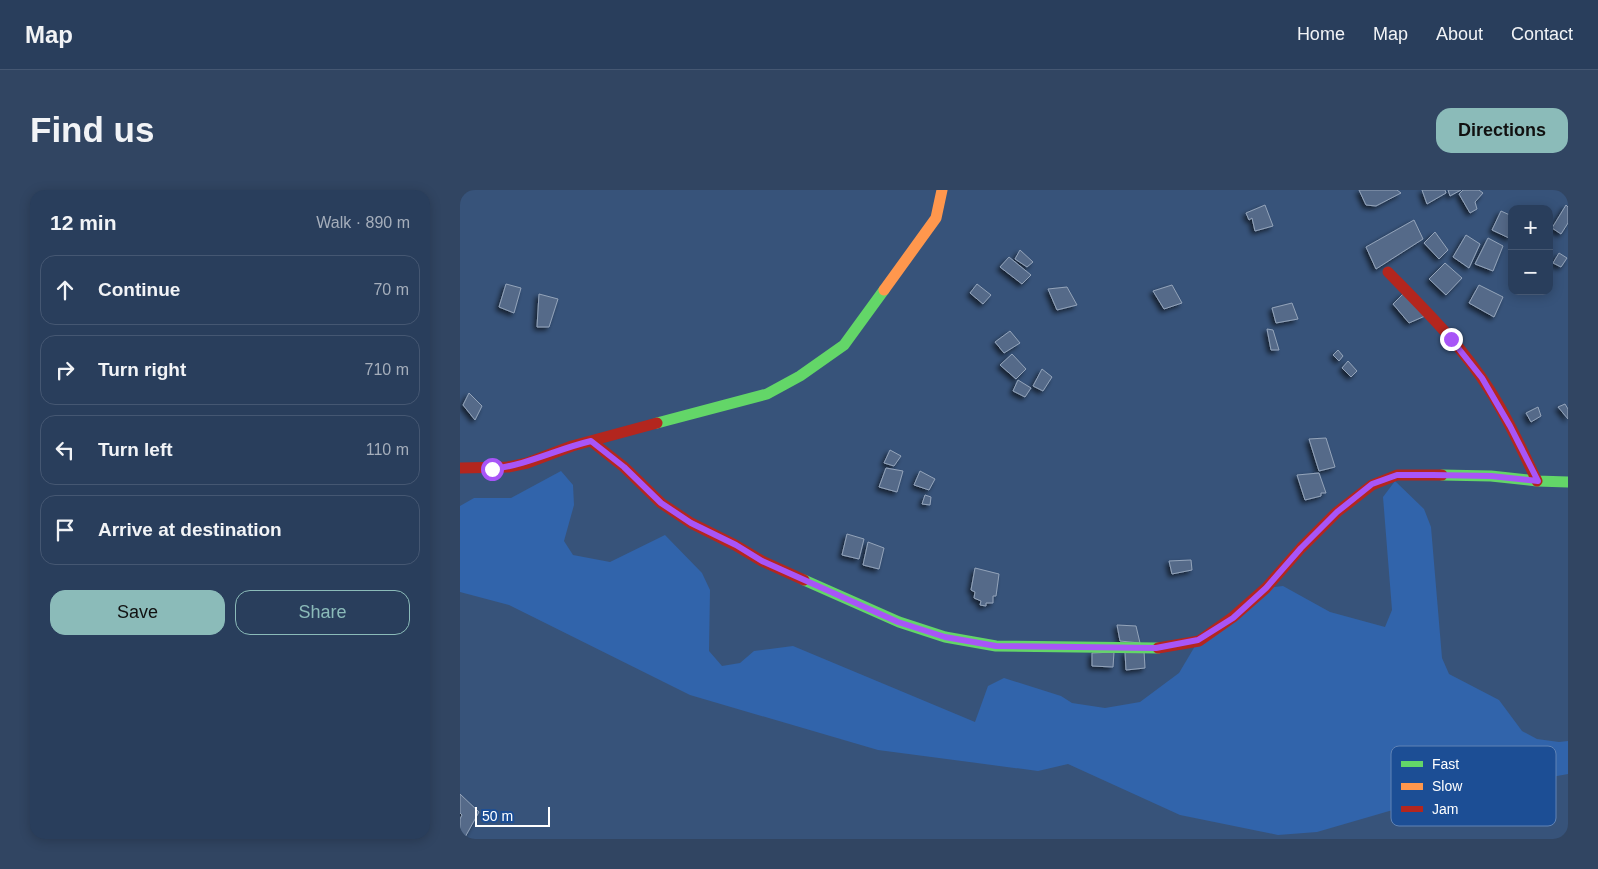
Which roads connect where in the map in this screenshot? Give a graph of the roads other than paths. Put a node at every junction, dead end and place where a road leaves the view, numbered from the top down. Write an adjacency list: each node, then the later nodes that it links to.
1 (942, 190): 3 (street)
2 (1388, 272): 5 (street)
3 (591, 441): 4 (street); 5 (street)
4 (460, 468)
5 (1538, 481): 6 (street)
6 (1568, 482)

